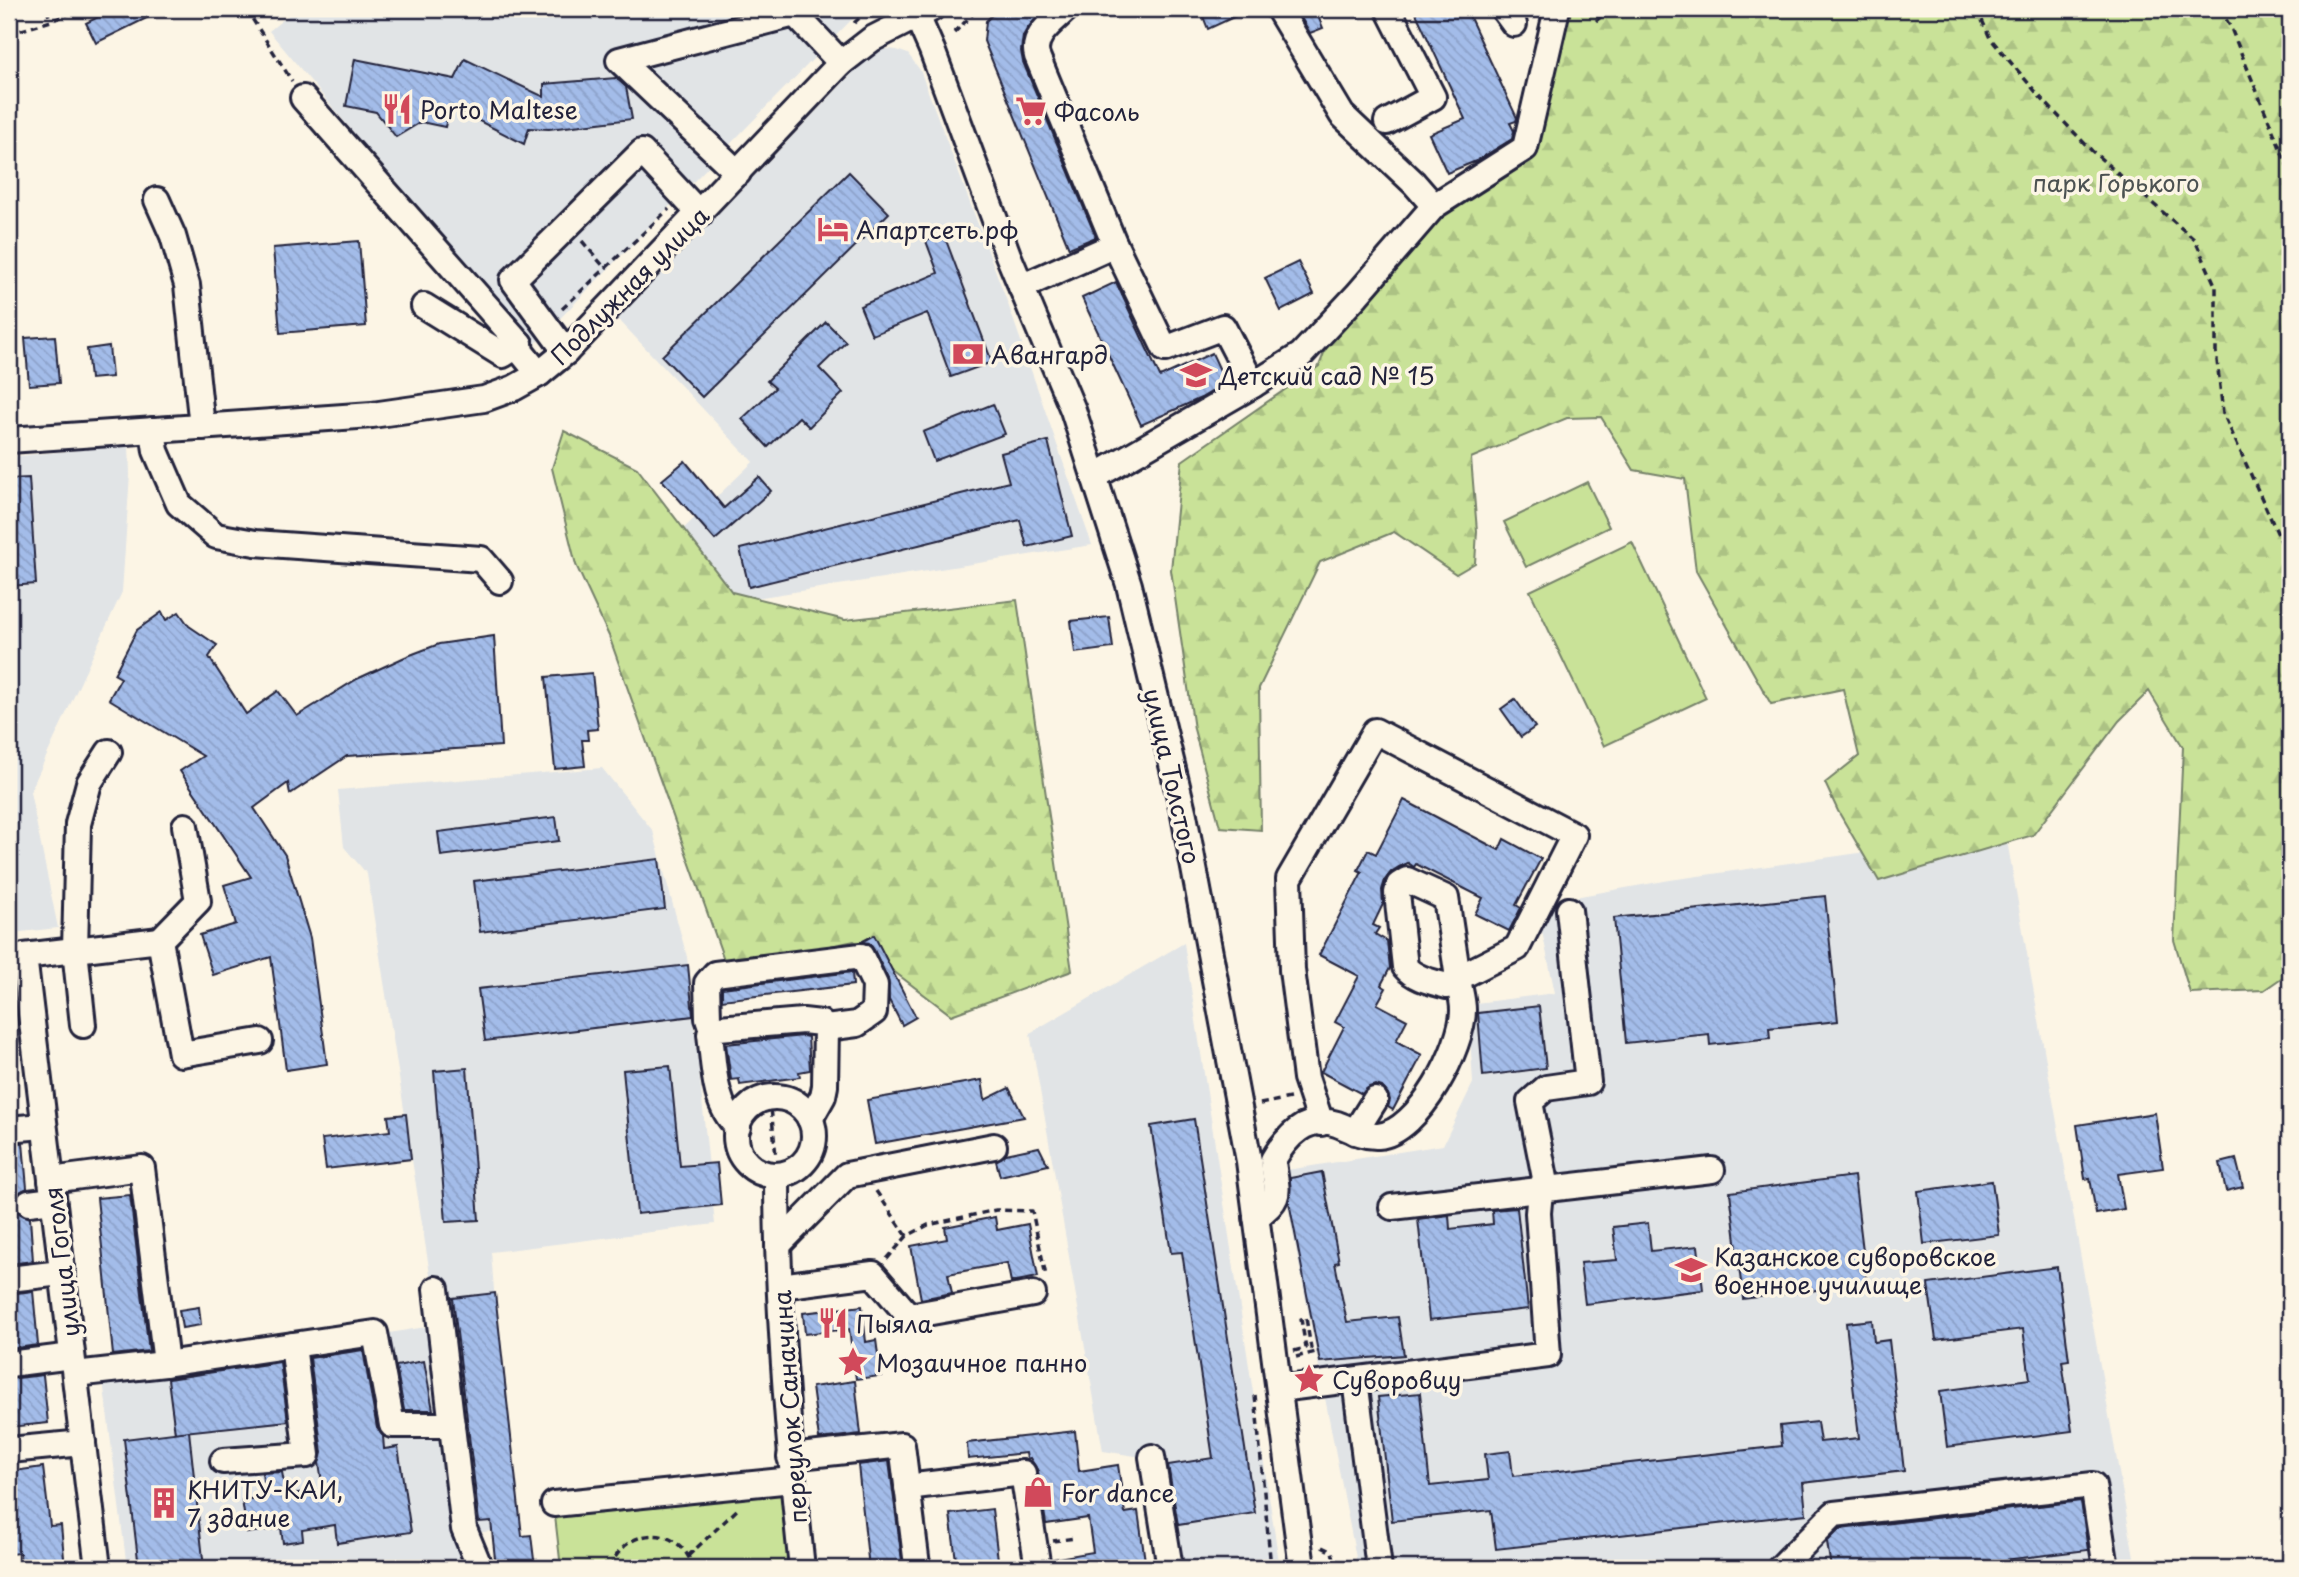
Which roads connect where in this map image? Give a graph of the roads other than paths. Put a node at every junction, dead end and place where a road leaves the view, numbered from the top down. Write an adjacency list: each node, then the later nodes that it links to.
1 (1066, 9): 13 (street)
2 (1282, 9): 11 (street)
3 (1388, 9): 8 (street)
4 (1557, 9): 11 (street)
5 (921, 11): 6 (street, Подлужная улица); 14 (street, улица Толстого)
6 (841, 63): 9 (street, Подлужная улица); 9 (street)
7 (303, 98): 16 (street)
8 (1387, 122)
9 (738, 173): 12 (street, Подлужная улица)
10 (157, 201): 20 (street)
11 (1434, 206): 19 (street)
12 (700, 214): 17 (street, Подлужная улица); 17 (street)
13 (1115, 245): 14 (street); 19 (street)
14 (1021, 286): 23 (street, улица Толстого)
15 (424, 306): 16 (street)
16 (520, 344): 18 (street)
17 (566, 352): 18 (street, Подлужная улица)
18 (539, 374): 20 (street, Подлужная улица)
19 (1253, 385): 23 (street)
20 (202, 427): 21 (street, Подлужная улица)
21 (153, 430): 22 (street, Подлужная улица); 24 (street)
22 (9, 440)
23 (1094, 477): 50 (street, улица Толстого)
24 (500, 581)
25 (109, 751): 29 (street)
26 (185, 826): 28 (street)
27 (1569, 910): 47 (street)
28 (160, 940): 29 (street); 33 (street)
29 (75, 950): 30 (street); 39 (street, улица Гоголя)
30 (83, 1025)
31 (825, 1028): 32 (street); 32 (street); 37 (street)
32 (712, 1030): 40 (street)
33 (260, 1041)
34 (1326, 1075): 35 (street)
35 (1304, 1098): 38 (street); 42 (street)
36 (1375, 1101): 42 (street)
37 (810, 1119): 40 (street); 45 (street)
38 (1321, 1123): 42 (street); 50 (street)
39 (44, 1126): 41 (street); 46 (street, улица Гоголя)
40 (738, 1126): 45 (street)
41 (19, 1128)
42 (1355, 1132)
43 (994, 1146): 51 (street)
44 (1712, 1170): 47 (street)
45 (778, 1175): 51 (street, переулок Саначина)
46 (52, 1190): 48 (street); 52 (street, улица Гоголя); 59 (street)
47 (1540, 1191): 49 (street); 61 (street)
48 (29, 1203)
49 (1392, 1207)
50 (1256, 1217): 62 (street, улица Толстого)
51 (778, 1245): 54 (street, переулок Саначина)
52 (61, 1273): 53 (street); 60 (street, улица Гоголя)
53 (9, 1279)
54 (780, 1286): 56 (street); 68 (street, переулок Саначина)
55 (436, 1289): 63 (street)
56 (1033, 1294)
57 (293, 1345): 59 (street); 63 (street); 67 (street)
58 (9, 1364): 60 (street)
59 (165, 1364): 60 (street)
60 (74, 1365): 64 (street, улица Гоголя)
61 (1355, 1380): 62 (street); 78 (street)
62 (1267, 1387): 77 (street, улица Толстого)
63 (452, 1425): 74 (street)
64 (83, 1443): 65 (street); 73 (street, улица Гоголя)
65 (9, 1450)
66 (1152, 1457): 76 (street)
67 (222, 1461)
68 (791, 1469): 69 (street); 70 (street); 72 (street, переулок Саначина)
69 (907, 1488): 71 (street); 75 (street)
70 (554, 1504)
71 (917, 1565)
72 (793, 1566)
73 (98, 1568)
74 (480, 1568)
75 (1038, 1568)
76 (1170, 1568)
77 (1301, 1568)
78 (1379, 1568)
79 (1780, 1568): 80 (street)
80 (2106, 1568)

